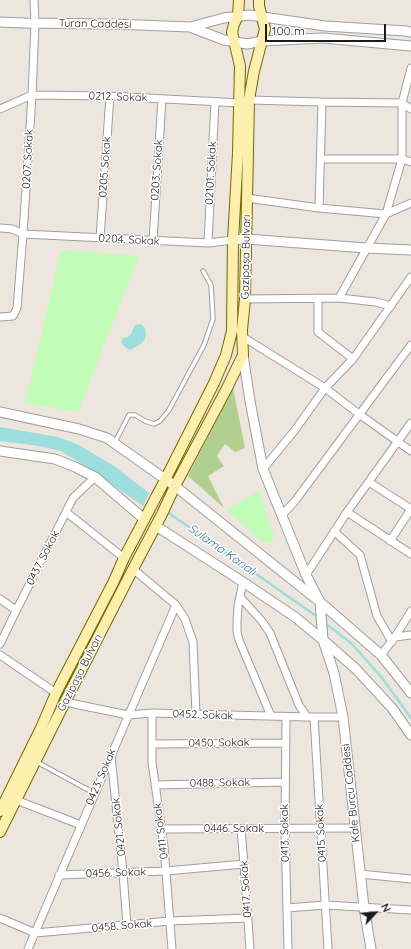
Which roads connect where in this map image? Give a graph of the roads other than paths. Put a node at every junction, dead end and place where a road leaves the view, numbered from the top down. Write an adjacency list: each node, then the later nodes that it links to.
1 (34, 0): 7 (street, 0207. Sokak)
2 (239, 0): 4 (main road, Gazipaşa Bulvarı)
3 (259, 0): 5 (main road, Gazipaşa Bulvarı)
4 (238, 16): 5 (street); 8 (street); 10 (main road, Gazipaşa Bulvarı)
5 (262, 17): 9 (street); 11 (main road, Gazipaşa Bulvarı)
6 (0, 22): 7 (street, Turan Caddesi)
7 (35, 24): 8 (street, Turan Caddesi); 14 (street, 0207. Sokak)
8 (190, 27): 10 (street)
9 (411, 32)
10 (235, 42): 11 (street); 18 (main road, Gazipaşa Bulvarı)
11 (262, 42): 12 (street); 18 (main road, Gazipaşa Bulvarı)
12 (411, 46)
13 (411, 68): 20 (street)
14 (32, 94): 15 (street, 0212. Sokak); 21 (street, 0212. Sokak); 31 (street, 0207. Sokak)
15 (110, 96): 16 (street, 0212. Sokak); 32 (street, 0205. Sokak)
16 (162, 99): 17 (street, 0212. Sokak); 35 (street, 0203. Sokak)
17 (215, 102): 18 (street, 0212. Sokak); 36 (street, 02101. Sokak)
18 (244, 102): 19 (street, 0212. Sokak); 26 (main road, Gazipaşa Bulvarı); 34 (main road, Gazipaşa Bulvarı)
19 (322, 102): 20 (street, 0212. Sokak); 23 (street)
20 (402, 103): 22 (street); 24 (street)
21 (0, 109)
22 (411, 109)
23 (321, 159): 24 (street); 28 (street)
24 (402, 159): 25 (street); 29 (street)
25 (411, 162)
26 (247, 198): 28 (street); 33 (main road, Gazipaşa Bulvarı)
27 (411, 203): 29 (street)
28 (319, 208): 29 (street)
29 (386, 214): 37 (street)
30 (0, 228): 31 (street, 0204. Sokak)
31 (24, 234): 32 (street, 0204. Sokak); 45 (street, 0207. Sokak)
32 (100, 238): 35 (street, 0204. Sokak)
33 (246, 239): 34 (street); 37 (street); 43 (main road, Gazipaşa Bulvarı)
34 (233, 240): 36 (street, 0204. Sokak); 60 (main road, Gazipaşa Bulvarı)
35 (153, 241): 36 (street, 0204. Sokak)
36 (208, 243)
37 (366, 248): 38 (street); 42 (street)
38 (411, 250)
39 (203, 272): 55 (lane)
40 (410, 282): 44 (street)
41 (318, 298): 42 (street); 43 (street); 49 (street)
42 (339, 298): 44 (street)
43 (245, 299): 46 (main road, Gazipaşa Bulvarı)
44 (391, 306): 49 (street)
45 (0, 317)
46 (243, 337): 48 (main road, Gazipaşa Bulvarı); 50 (street)
47 (411, 344): 52 (street)
48 (243, 355): 58 (street); 62 (main road, Gazipaşa Bulvarı)
49 (353, 359): 50 (street)
50 (325, 388): 52 (street); 58 (street)
51 (0, 412): 55 (street)
52 (359, 414): 54 (street); 67 (street)
53 (411, 423): 54 (street)
54 (398, 441): 56 (street); 61 (street)
55 (114, 442): 60 (street)
56 (411, 451)
57 (1, 453): 59 (street)
58 (263, 469): 67 (street)
59 (95, 477): 64 (street, 0437. Sokak); 66 (street)
60 (165, 480): 62 (street); 66 (main road, Gazipaşa Bulvarı)
61 (369, 482): 63 (street); 65 (street)
62 (175, 486): 68 (main road, Gazipaşa Bulvarı); 78 (street)
63 (411, 509): 70 (street)
64 (66, 512): 72 (street); 80 (street, 0437. Sokak)
65 (347, 512): 69 (street); 70 (street)
66 (146, 515): 72 (main road, Gazipaşa Bulvarı)
67 (282, 515): 74 (street)
68 (156, 526): 73 (main road, Gazipaşa Bulvarı); 75 (street)
69 (334, 531): 74 (street); 83 (street)
70 (390, 541): 71 (street)
71 (411, 554)
72 (124, 558): 88 (main road, Gazipaşa Bulvarı)
73 (133, 569): 79 (street); 90 (main road, Gazipaşa Bulvarı)
74 (306, 575): 78 (street)
75 (243, 582): 76 (street); 84 (street)
76 (240, 597): 94 (street); 96 (street)
77 (0, 599): 80 (street)
78 (320, 602): 84 (street, Kale Burcu Caddesi); 87 (street)
79 (176, 605): 92 (street); 93 (street, 0423. Sokak)
80 (16, 610): 85 (street, 0437. Sokak)
81 (411, 611): 83 (street)
82 (411, 636): 83 (street)
83 (393, 639): 87 (street)
84 (323, 640): 98 (street, Kale Burcu Caddesi); 99 (street)
85 (0, 644)
86 (0, 655): 88 (street)
87 (381, 655): 89 (street)
88 (56, 693): 108 (main road, Gazipaşa Bulvarı)
89 (411, 693)
90 (65, 702): 93 (street, 0452. Sokak); 103 (main road, Gazipaşa Bulvarı)
91 (152, 713): 92 (street, 0452. Sokak); 93 (street, 0452. Sokak); 101 (street, 0411. Sokak)
92 (196, 714): 94 (street, 0452. Sokak)
93 (128, 715): 102 (street, 0423. Sokak)
94 (271, 716): 95 (street, 0452. Sokak)
95 (286, 717): 96 (street, 0452. Sokak); 100 (street, 0413. Sokak)
96 (307, 717): 97 (street, 0452. Sokak)
97 (314, 717): 98 (street, 0452. Sokak); 110 (street, 0415. Sokak)
98 (343, 718): 111 (street, Kale Burcu Caddesi)
99 (411, 735)
100 (285, 743): 101 (street, 0450. Sokak); 104 (street, 0413. Sokak)
101 (152, 744): 105 (street, 0411. Sokak)
102 (111, 754): 106 (street, 0423. Sokak); 118 (street, 0421. Sokak)
103 (36, 761): 106 (lane); 107 (main road, Gazipaşa Bulvarı)
104 (285, 782): 105 (street, 0488. Sokak); 114 (street, 0413. Sokak)
105 (156, 785): 112 (street, 0411. Sokak)
106 (94, 793): 109 (street, 0423. Sokak)
107 (16, 800): 109 (street); 115 (main road, Gazipaşa Bulvarı)
108 (0, 811)
109 (81, 825): 120 (street, 0423. Sokak)
110 (321, 828): 111 (street, 0446. Sokak); 114 (street, 0446. Sokak); 122 (street, 0415. Sokak)
111 (355, 828): 119 (street, Kale Burcu Caddesi)
112 (162, 829): 113 (street, 0446. Sokak); 117 (street, 0411. Sokak)
113 (241, 829): 114 (street, 0446. Sokak); 116 (street, 0417. Sokak)
114 (285, 829): 124 (street, 0413. Sokak)
115 (0, 832)
116 (244, 864): 117 (street, 0456. Sokak); 127 (street, 0417. Sokak)
117 (166, 871): 118 (street, 0456. Sokak); 128 (street, 0411. Sokak)
118 (123, 873): 120 (street, 0456. Sokak); 129 (street, 0421. Sokak)
119 (360, 874): 121 (street); 123 (street, Kale Burcu Caddesi)
120 (59, 875): 130 (street, 0423. Sokak)
121 (411, 879)
122 (325, 905): 123 (street); 124 (street); 135 (street, 0415. Sokak)
123 (364, 907): 125 (street); 136 (street, Kale Burcu Caddesi)
124 (287, 908): 134 (street, 0413. Sokak)
125 (411, 910)
126 (0, 918): 130 (street, 0458. Sokak)
127 (248, 918): 128 (street, 0458. Sokak); 133 (street, 0417. Sokak)
128 (170, 921): 129 (street, 0458. Sokak); 132 (street, 0411. Sokak)
129 (127, 925): 130 (street, 0458. Sokak)
130 (35, 933): 131 (street, 0423. Sokak)
131 (28, 949)
132 (172, 949)
133 (250, 949)
134 (288, 949)
135 (328, 949)
136 (371, 949)

